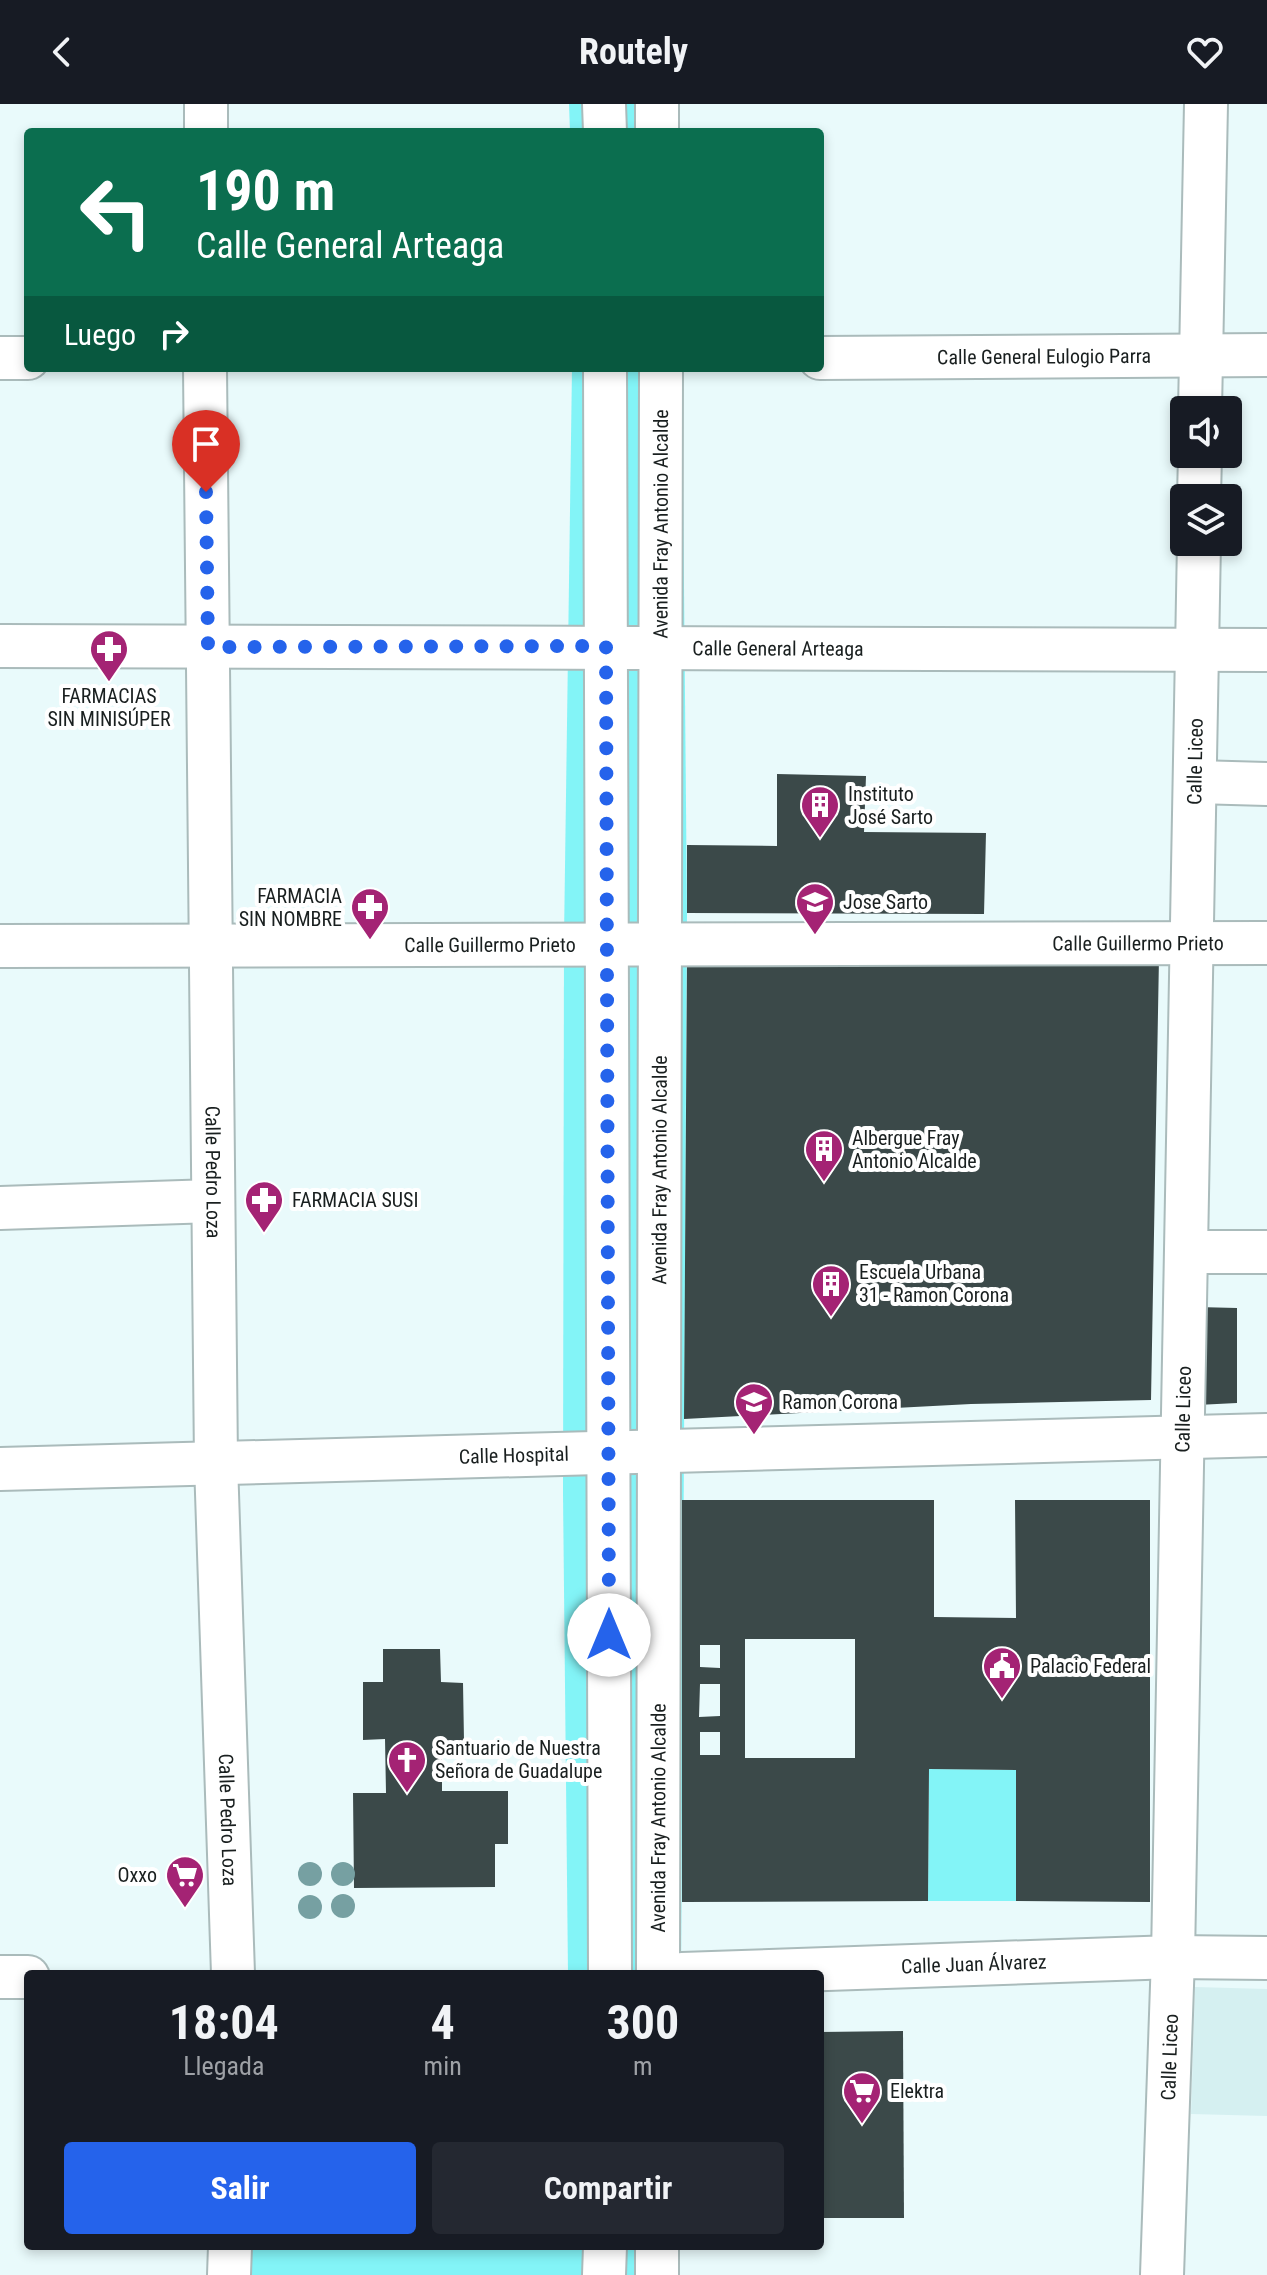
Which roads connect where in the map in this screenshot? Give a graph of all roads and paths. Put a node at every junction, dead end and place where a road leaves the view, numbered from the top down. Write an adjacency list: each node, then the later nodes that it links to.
1 (206, 104): 5 (street)
2 (604, 104): 6 (street)
3 (657, 104): 7 (street)
4 (1206, 104): 8 (street)
5 (206, 128)
6 (605, 128)
7 (657, 128)
8 (1201, 355): 9 (street, Calle General Eulogio Parra); 12 (street, Calle General Eulogio Parra); 16 (street)
9 (1267, 355)
10 (0, 358): 11 (street)
11 (24, 358)
12 (824, 358)
13 (205, 372): 20 (street, Calle Pedro Loza)
14 (605, 372): 19 (street)
15 (661, 372): 21 (street, Avenida Fray Antonio Alcalde)
16 (1200, 396)
17 (1199, 556): 22 (street, Calle Liceo)
18 (0, 646): 20 (street, Calle General Arteaga)
19 (606, 646): 20 (street, Calle General Arteaga); 21 (street, Calle General Arteaga); 26 (street)
20 (208, 647): 30 (street, Calle Pedro Loza)
21 (662, 647): 22 (street, Calle General Arteaga); 27 (street, Avenida Fray Antonio Alcalde)
22 (1197, 650): 23 (street, Calle General Arteaga); 24 (street, Calle Liceo)
23 (1267, 650)
24 (1196, 782): 25 (street); 28 (street, Calle Liceo)
25 (1267, 784)
26 (607, 943): 27 (street, Calle Guillermo Prieto); 30 (street, Calle Guillermo Prieto); 39 (street)
27 (659, 943): 28 (street, Calle Guillermo Prieto); 38 (street, Avenida Fray Antonio Alcalde)
28 (1194, 943): 29 (street, Calle Guillermo Prieto); 34 (street, Calle Liceo)
29 (1267, 943)
30 (211, 945): 31 (street, Calle Guillermo Prieto); 32 (street, Calle Pedro Loza)
31 (0, 946)
32 (213, 1201): 33 (street); 40 (street, Calle Pedro Loza)
33 (0, 1208)
34 (1187, 1252): 35 (street); 37 (street, Calle Liceo)
35 (1267, 1252)
36 (1267, 1435): 37 (street, Calle Hospital)
37 (1184, 1436): 38 (street, Calle Hospital); 42 (street, Calle Liceo)
38 (657, 1449): 39 (street, Calle Hospital); 46 (street, Avenida Fray Antonio Alcalde)
39 (609, 1450): 40 (street, Calle Hospital); 45 (street)
40 (216, 1463): 41 (street, Calle Hospital); 44 (street, Calle Pedro Loza)
41 (0, 1469)
42 (1173, 1957): 43 (street, Calle Juan Álvarez); 47 (street, Calle Juan Álvarez); 56 (street, Calle Liceo)
43 (1267, 1958)
44 (233, 1970)
45 (610, 1970)
46 (658, 1970)
47 (798, 1970)
48 (0, 1977): 49 (street)
49 (24, 1977)
50 (230, 2250): 53 (street)
51 (605, 2250): 54 (street)
52 (657, 2250): 55 (street)
53 (229, 2275)
54 (604, 2275)
55 (657, 2275)
56 (1162, 2275)

